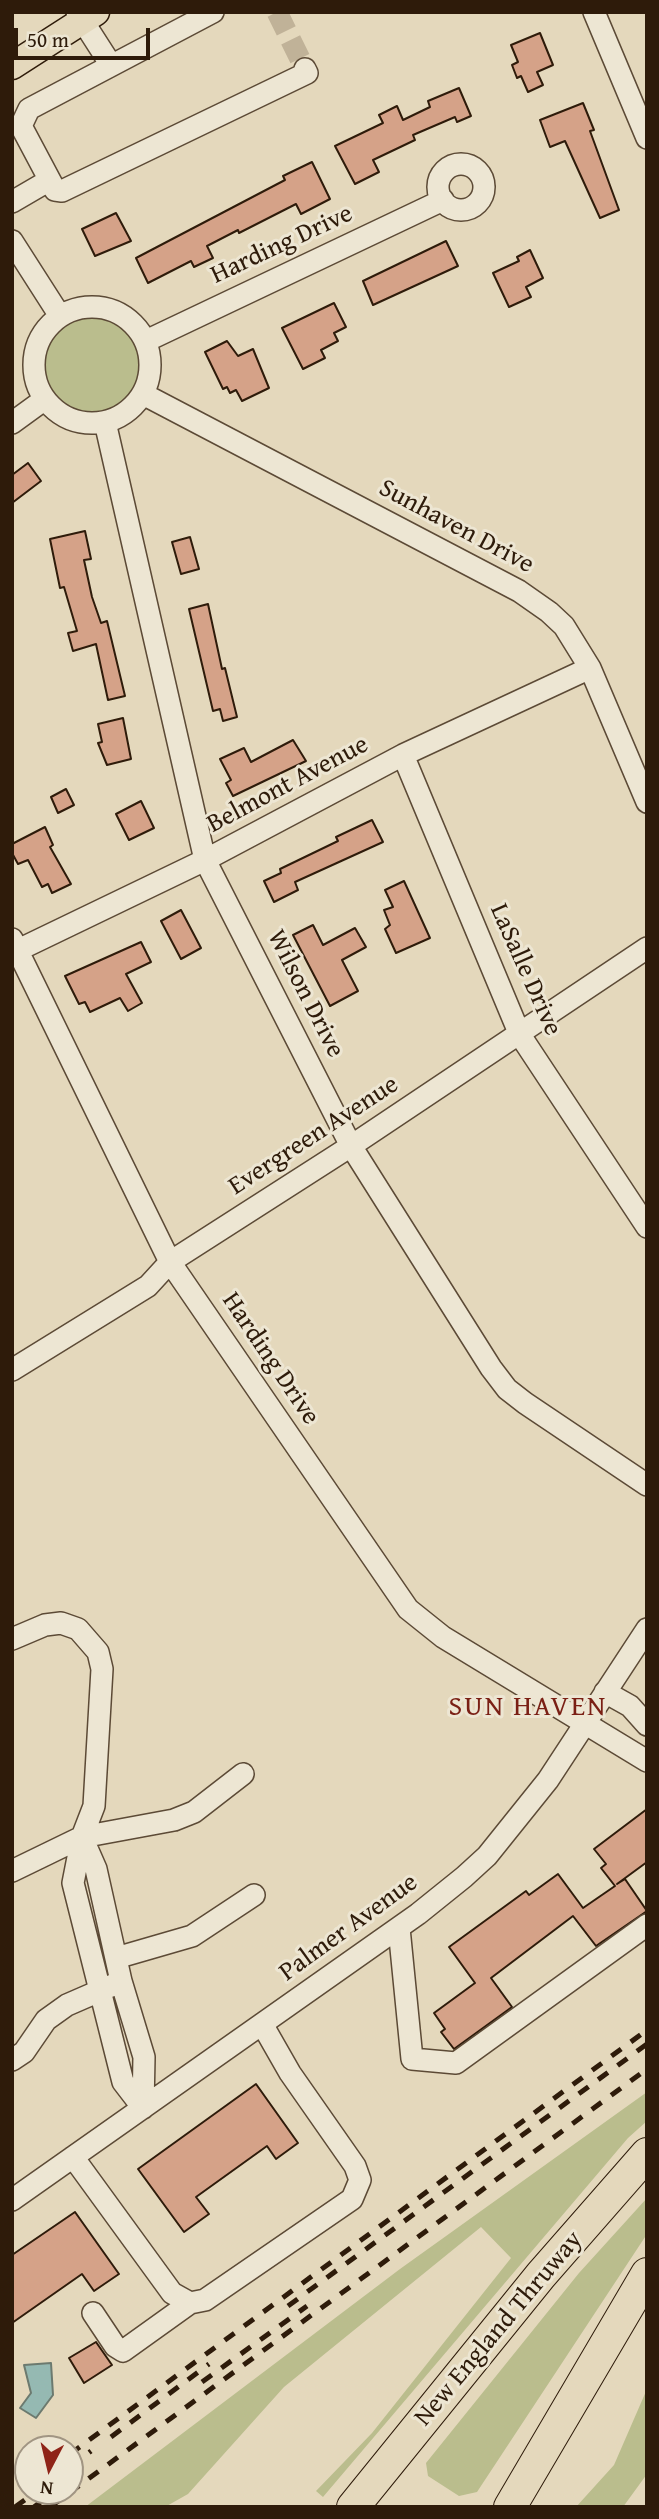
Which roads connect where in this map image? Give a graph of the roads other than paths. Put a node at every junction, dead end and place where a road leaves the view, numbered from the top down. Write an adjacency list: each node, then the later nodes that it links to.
1 (213, 12): 4 (street)
2 (594, 12): 7 (street)
3 (86, 15): 4 (street); 5 (main road)
4 (111, 65): 8 (street)
5 (12, 66)
6 (305, 69): 8 (street)
7 (647, 138)
8 (48, 181): 10 (street)
9 (443, 200): 13 (street, Harding Drive)
10 (12, 202)
11 (12, 241): 12 (street)
12 (60, 316): 13 (street); 15 (street)
13 (146, 341): 14 (street)
14 (143, 394): 16 (street); 18 (street, Sunhaven Drive)
15 (45, 400): 16 (street); 17 (street)
16 (106, 422): 21 (street, Wilson Drive)
17 (12, 423)
18 (590, 668): 19 (street, Belmont Avenue); 20 (street, Sunhaven Drive)
19 (403, 755): 21 (street, Belmont Avenue); 24 (street, LaSalle Drive)
20 (647, 802)
21 (205, 860): 22 (street, Belmont Avenue); 25 (street, Wilson Drive)
22 (14, 947): 27 (street, Harding Drive)
23 (647, 948): 24 (street, Evergreen Avenue)
24 (520, 1035): 25 (street, Evergreen Avenue); 26 (street, LaSalle Drive)
25 (351, 1146): 27 (street, Evergreen Avenue); 29 (street, Wilson Drive)
26 (647, 1227)
27 (170, 1262): 28 (street, Evergreen Avenue); 33 (street, Harding Drive)
28 (12, 1370)
29 (647, 1485)
30 (647, 1629): 32 (street, Palmer Avenue)
31 (12, 1639): 37 (street)
32 (606, 1692): 33 (street, Palmer Avenue); 34 (street)
33 (584, 1725): 35 (street, Harding Drive); 41 (street, Palmer Avenue)
34 (647, 1725)
35 (647, 1761)
36 (243, 1774): 37 (street)
37 (82, 1837): 38 (street); 42 (street); 44 (street)
38 (12, 1871)
39 (254, 1895): 42 (street)
40 (647, 1925): 41 (street)
41 (399, 1928): 45 (street, Palmer Avenue)
42 (116, 1958): 43 (street)
43 (121, 1981): 44 (street); 47 (street)
44 (100, 1991): 46 (street); 47 (street)
45 (262, 2024): 47 (street, Palmer Avenue); 52 (street)
46 (12, 2060)
47 (143, 2108): 49 (street, Palmer Avenue)
48 (647, 2154): 54 (highway, New England Thruway)
49 (73, 2157): 50 (street, Palmer Avenue); 52 (street)
50 (12, 2200)
51 (647, 2274): 55 (highway)
52 (190, 2303): 53 (street)
53 (93, 2313)
54 (353, 2507)
55 (510, 2507)

